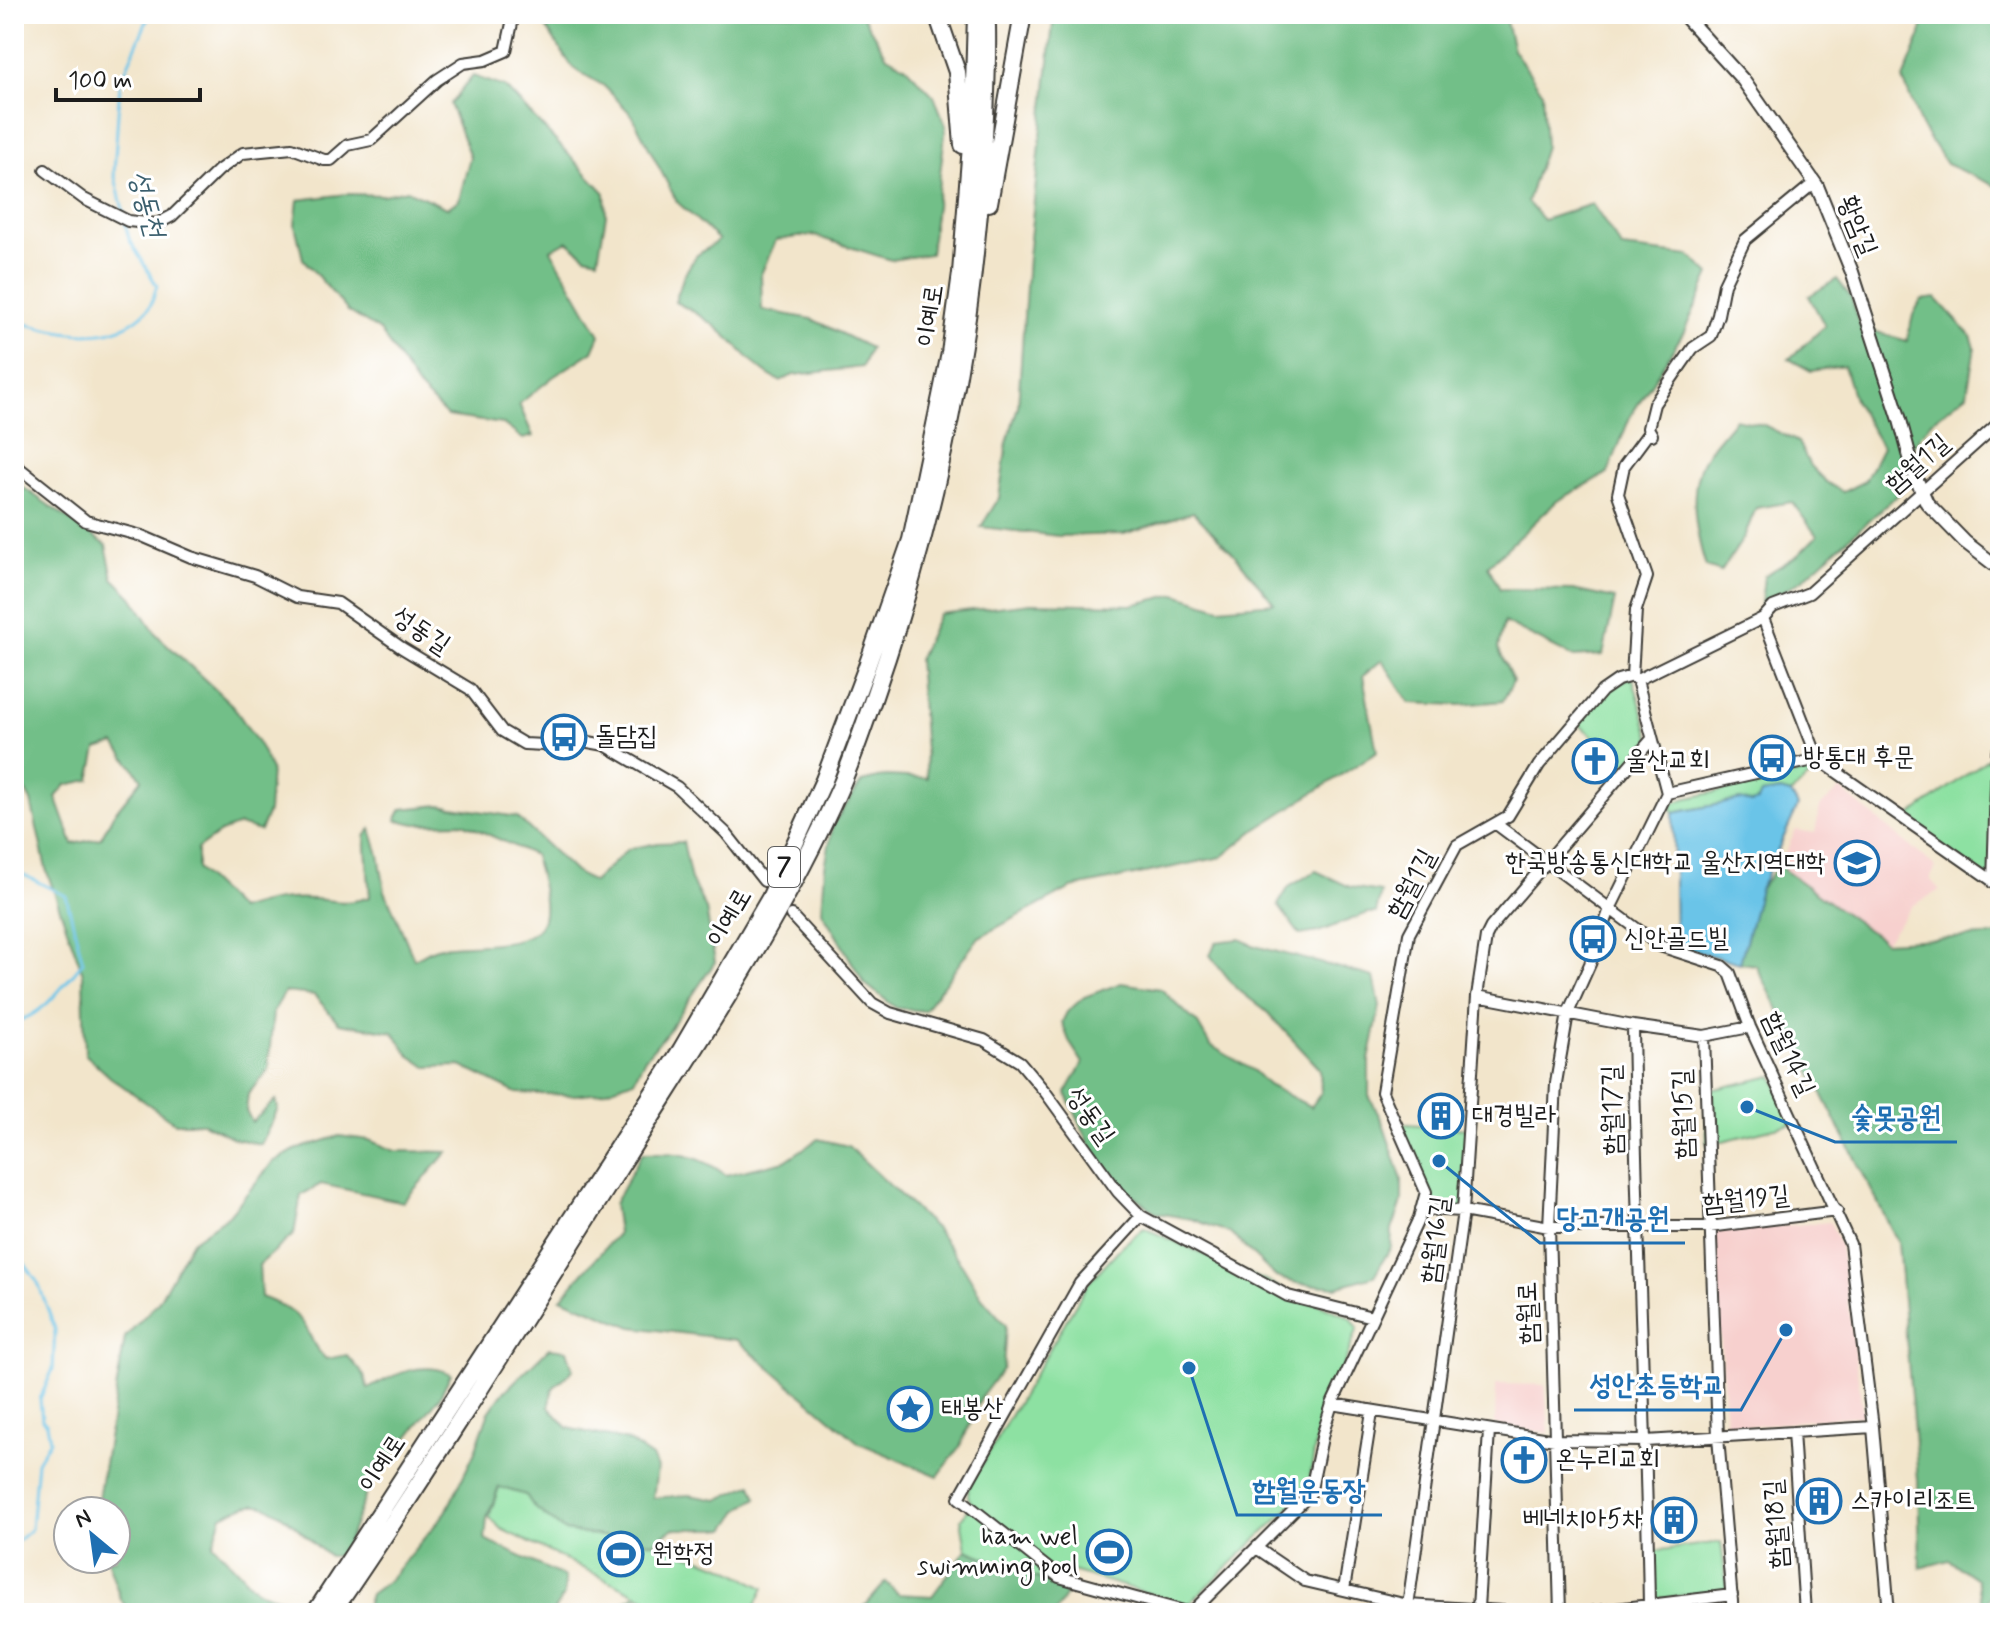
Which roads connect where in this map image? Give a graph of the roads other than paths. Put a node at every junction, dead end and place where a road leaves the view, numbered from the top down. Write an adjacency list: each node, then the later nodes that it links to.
1 (514, 14): 7 (street)
2 (937, 14): 9 (highway)
3 (976, 14): 9 (highway, 이예로 / 7)
4 (987, 14): 9 (highway, 이예로 / 7)
5 (1023, 14): 9 (highway)
6 (1683, 14): 8 (street, 황암길)
7 (45, 170)
8 (1817, 186): 12 (street, 황암길); 15 (street)
9 (968, 276): 54 (highway, 이예로 / 7); 55 (highway, 이예로 / 7)
10 (2000, 422): 12 (street, 함월1길)
11 (14, 464): 22 (street, 성동길)
12 (1920, 491): 13 (street); 14 (street, 함월1길)
13 (2000, 569)
14 (1763, 618): 15 (street, 함월1길); 18 (street)
15 (1635, 678): 16 (street); 20 (street, 함월1길)
16 (1651, 740): 19 (street); 21 (street, 함월16길)
17 (2000, 747): 23 (street)
18 (1818, 759): 19 (street); 23 (street)
19 (1667, 793): 24 (street, 함월로)
20 (1496, 824): 21 (street, 함월14길); 31 (street, 함월1길)
21 (1545, 862): 24 (street, 함월14길); 26 (street, 함월16길)
22 (764, 881)
23 (1997, 884)
24 (1610, 909): 27 (street, 함월로); 29 (street, 함월14길)
25 (791, 915): 34 (street, 성동길)
26 (1477, 996): 27 (street, 함월15길); 32 (street, 함월16길)
27 (1568, 1013): 28 (street, 함월15길); 35 (street, 함월로)
28 (1633, 1026): 30 (street, 함월15길); 37 (street, 함월17길)
29 (1750, 1027): 30 (street); 33 (street, 함월14길)
30 (1704, 1036): 36 (street, 함월15길)
31 (1421, 1209): 32 (street, 함월19길); 38 (street)
32 (1463, 1211): 35 (street, 함월19길); 41 (street, 함월16길)
33 (1837, 1211): 36 (street, 함월19길); 42 (street, 함월14길)
34 (1141, 1216): 38 (street, 성동길); 56 (street)
35 (1549, 1227): 37 (street, 함월19길); 46 (street, 함월로)
36 (1709, 1227): 37 (street, 함월19길); 45 (street, 함월15길)
37 (1637, 1228): 47 (street, 함월17길)
38 (1372, 1317): 39 (street)
39 (1332, 1404): 40 (street); 48 (street)
40 (1372, 1412): 41 (street); 49 (street)
41 (1434, 1422): 43 (street); 53 (street, 함월16길)
42 (1873, 1427): 44 (street); 62 (street, 함월14길)
43 (1489, 1431): 46 (street); 52 (street)
44 (1793, 1432): 45 (street); 61 (street, 함월18길)
45 (1718, 1437): 47 (street); 50 (street, 함월15길)
46 (1555, 1440): 47 (street); 58 (street, 함월로)
47 (1646, 1441): 51 (street, 함월17길)
48 (1258, 1549): 49 (street); 56 (street)
49 (1344, 1590): 53 (street)
50 (1732, 1595): 51 (street); 60 (street, 함월15길)
51 (1649, 1606): 59 (street)
52 (1478, 1608): 53 (street); 57 (street)
53 (1408, 1609)
54 (315, 1613)
55 (332, 1613)
56 (1191, 1613)
57 (1533, 1613)
58 (1560, 1613)
59 (1583, 1613)
60 (1733, 1613)
61 (1805, 1613)
62 (1889, 1613)

